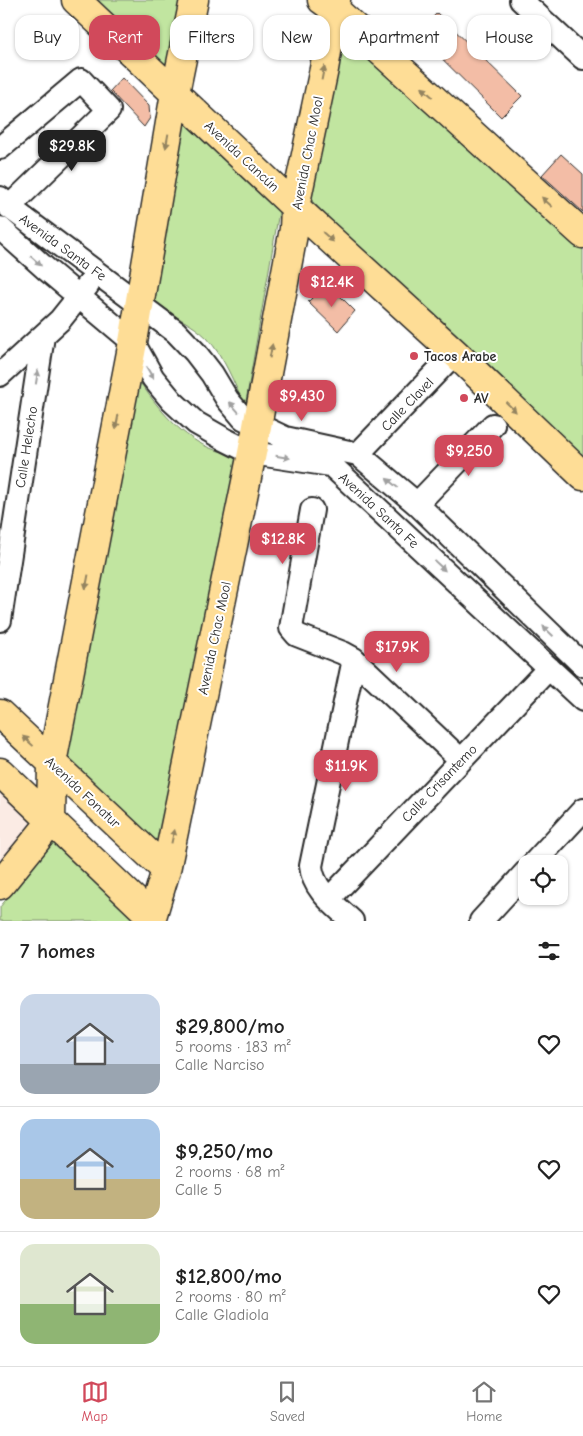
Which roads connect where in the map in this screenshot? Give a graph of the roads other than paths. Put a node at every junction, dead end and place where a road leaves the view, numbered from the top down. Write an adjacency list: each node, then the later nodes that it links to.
1 (76, 0): 6 (main road, Avenida Cancún)
2 (194, 0): 6 (main road)
3 (521, 0): 5 (street)
4 (330, 3): 9 (main road, Avenida Chac Mool, one-way to 4); 11 (main road, one-way to 4)
5 (583, 58)
6 (175, 93): 9 (main road, Avenida Cancún); 14 (main road, one-way to 14)
7 (0, 148): 8 (street)
8 (5, 203): 12 (street, Avenida Santa Fe)
9 (299, 218): 17 (main road, Avenida Cancún, one-way to 17); 19 (main road, Avenida Chac Mool, one-way to 9)
10 (0, 228): 13 (street, Avenida Santa Fe, one-way to 13)
11 (583, 234)
12 (97, 272): 13 (street); 14 (street, Avenida Santa Fe)
13 (80, 297): 15 (street); 16 (street, Avenida Santa Fe)
14 (140, 304): 16 (main road); 19 (street, Avenida Santa Fe, one-way to 14)
15 (43, 336): 18 (street); 26 (street, Calle Helecho, one-way to 15)
16 (133, 342): 21 (street, Avenida Santa Fe, one-way to 21); 34 (main road, one-way to 34)
17 (455, 353): 22 (street, Calle Clavel); 23 (main road, Avenida Cancún, one-way to 23)
18 (0, 375)
19 (256, 425): 21 (main road, Avenida Chac Mool); 22 (street, Avenida Santa Fe)
20 (493, 425): 24 (street)
21 (252, 453): 30 (street, Avenida Santa Fe, one-way to 30); 39 (main road, Avenida Chac Mool, one-way to 21)
22 (358, 454): 24 (street, Avenida Santa Fe, one-way to 22)
23 (583, 476)
24 (417, 504): 29 (street, Avenida Santa Fe, one-way to 24)
25 (312, 510): 28 (street)
26 (0, 616): 27 (street, Calle Helecho)
27 (0, 620)
28 (354, 659): 33 (street); 42 (street)
29 (583, 665)
30 (549, 668): 31 (street, Avenida Santa Fe); 33 (street, Calle Crisantemo)
31 (583, 700)
32 (0, 714): 34 (main road, Avenida Fonatur, one-way to 32)
33 (461, 760): 42 (street, Calle Crisantemo)
34 (52, 763): 37 (main road); 39 (main road, Avenida Fonatur)
35 (0, 772): 37 (main road)
36 (583, 810): 38 (street)
37 (51, 822): 41 (main road); 43 (main road)
38 (542, 855)
39 (166, 870): 43 (main road, Avenida Chac Mool)
40 (518, 881): 45 (street)
41 (0, 885)
42 (329, 899): 44 (street)
43 (151, 919)
44 (352, 921)
45 (481, 921)

